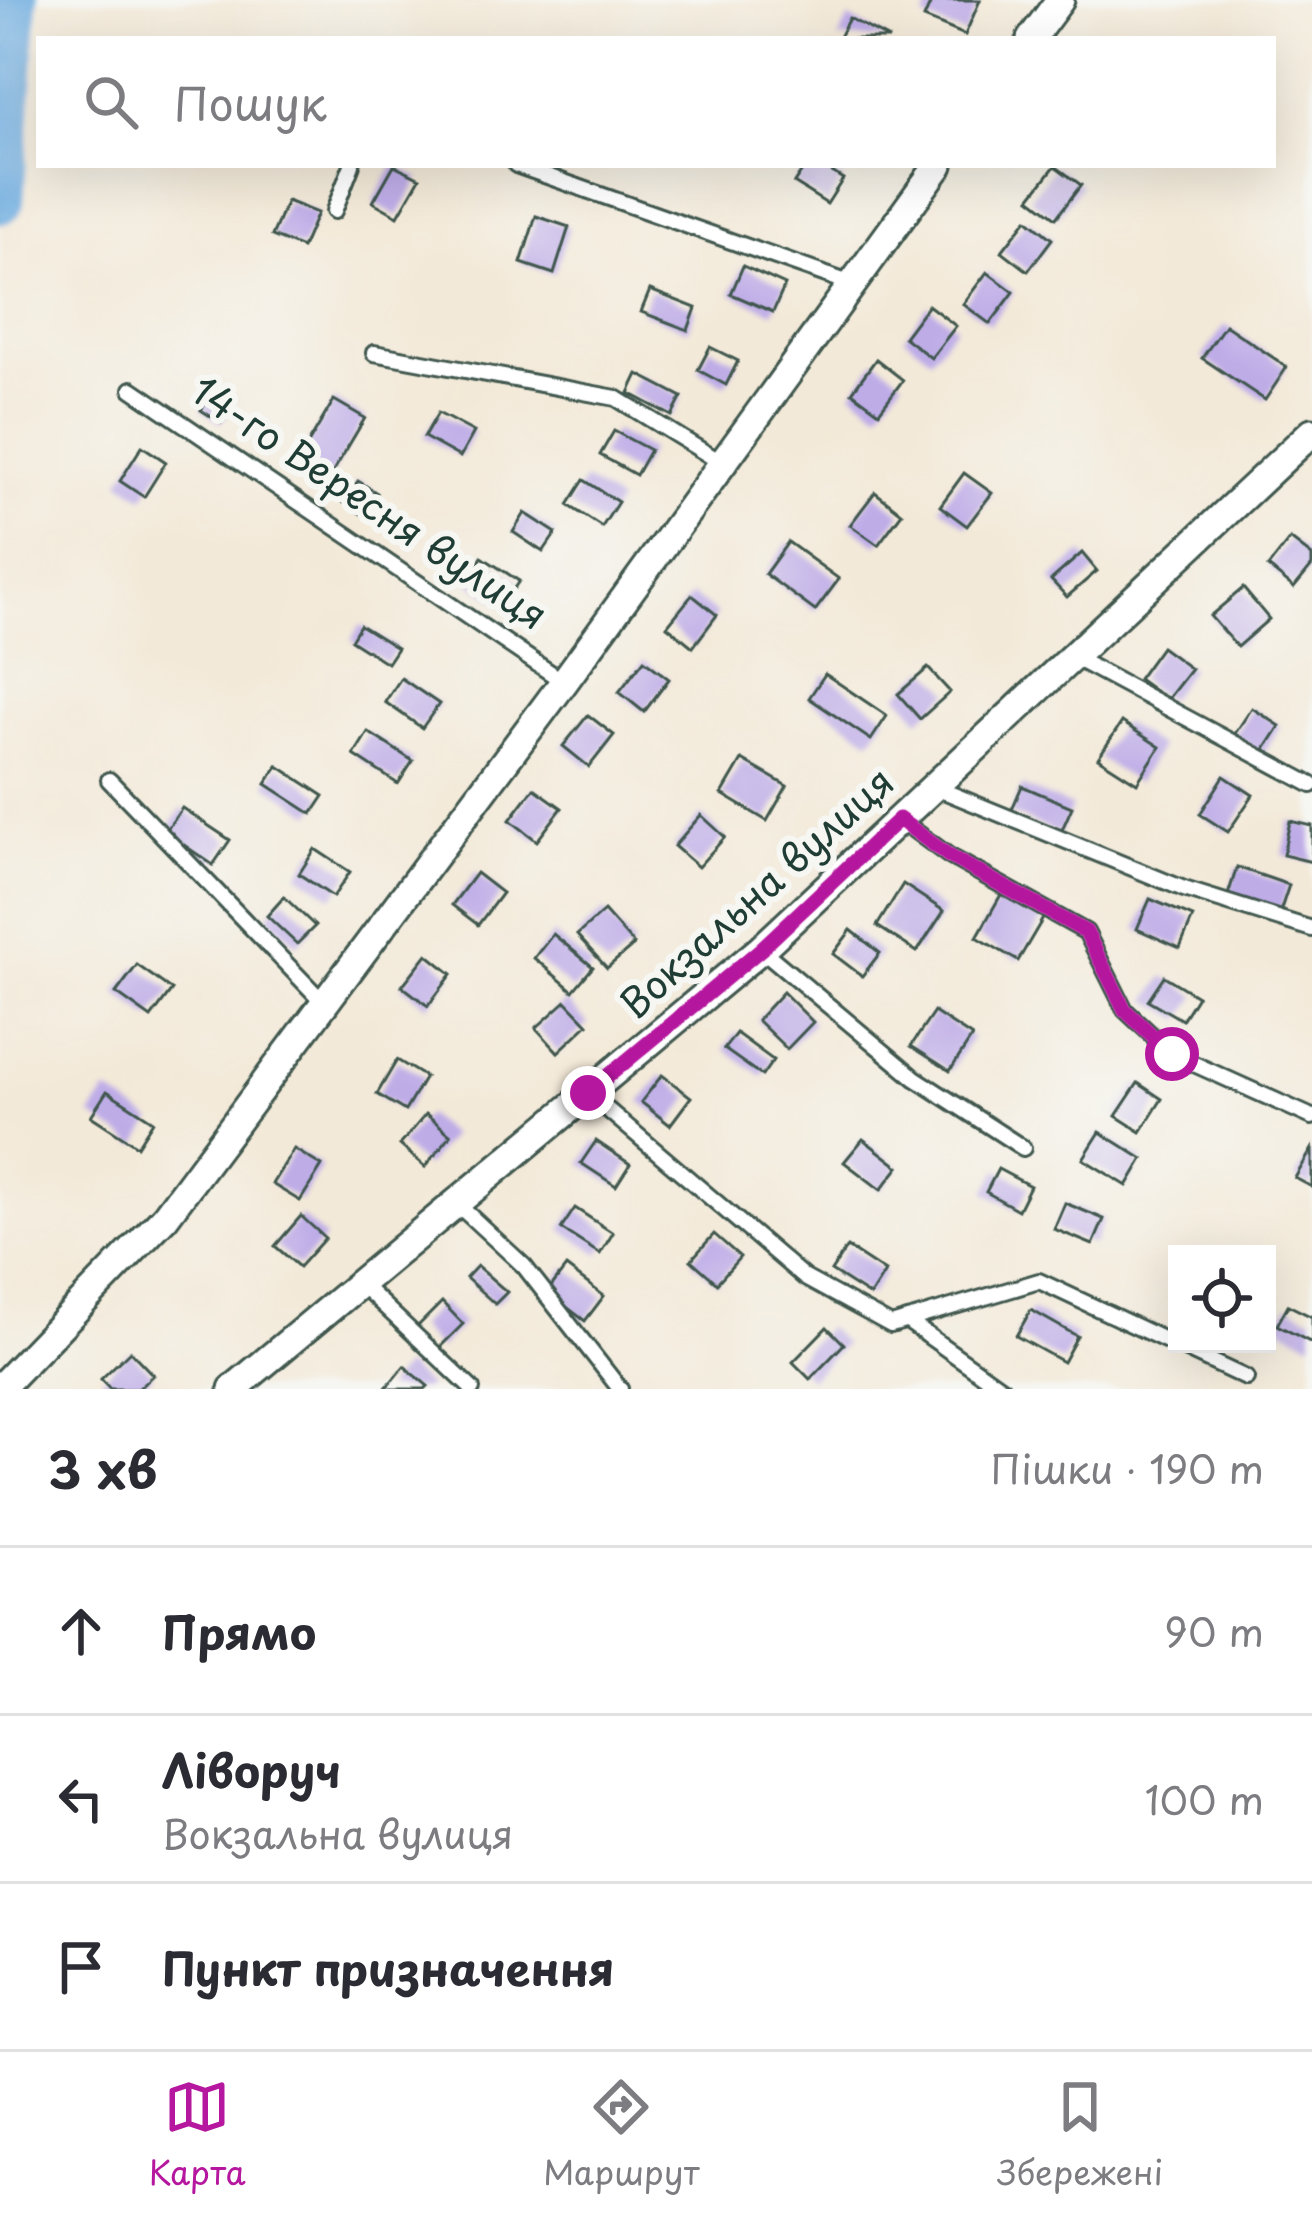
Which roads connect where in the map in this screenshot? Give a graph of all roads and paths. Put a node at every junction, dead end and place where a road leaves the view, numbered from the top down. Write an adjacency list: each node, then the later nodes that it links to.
1 (1060, 0): 2 (street)
2 (1033, 36)
3 (351, 168): 6 (lane)
4 (526, 168): 7 (lane)
5 (937, 168): 7 (street, 14-го Вересня вулиця)
6 (334, 211)
7 (852, 284): 11 (street, 14-го Вересня вулиця)
8 (374, 352): 11 (lane)
9 (132, 389): 13 (lane, 14-го Вересня вулиця)
10 (1312, 432): 12 (street, Вокзальна вулиця)
11 (722, 464): 13 (street, 14-го Вересня вулиця)
12 (1073, 657): 15 (lane); 16 (street, Вокзальна вулиця)
13 (564, 682): 20 (street, 14-го Вересня вулиця)
14 (109, 780): 20 (lane)
15 (1312, 785)
16 (934, 787): 17 (street, Вокзальна вулиця); 18 (lane)
17 (899, 819): 19 (street, Вокзальна вулиця); 22 (lane)
18 (1312, 929)
19 (761, 949): 21 (street, Вокзальна вулиця); 23 (lane)
20 (322, 1001): 29 (street, 14-го Вересня вулиця)
21 (588, 1093): 24 (street, Вокзальна вулиця); 26 (lane)
22 (1312, 1118)
23 (1023, 1148)
24 (455, 1203): 25 (street, Вокзальна вулиця); 31 (lane)
25 (360, 1283): 28 (street, Вокзальна вулиця); 30 (lane)
26 (906, 1320): 27 (lane); 32 (lane)
27 (1246, 1378)
28 (243, 1386)
29 (0, 1388)
30 (472, 1389)
31 (620, 1389)
32 (1003, 1389)

